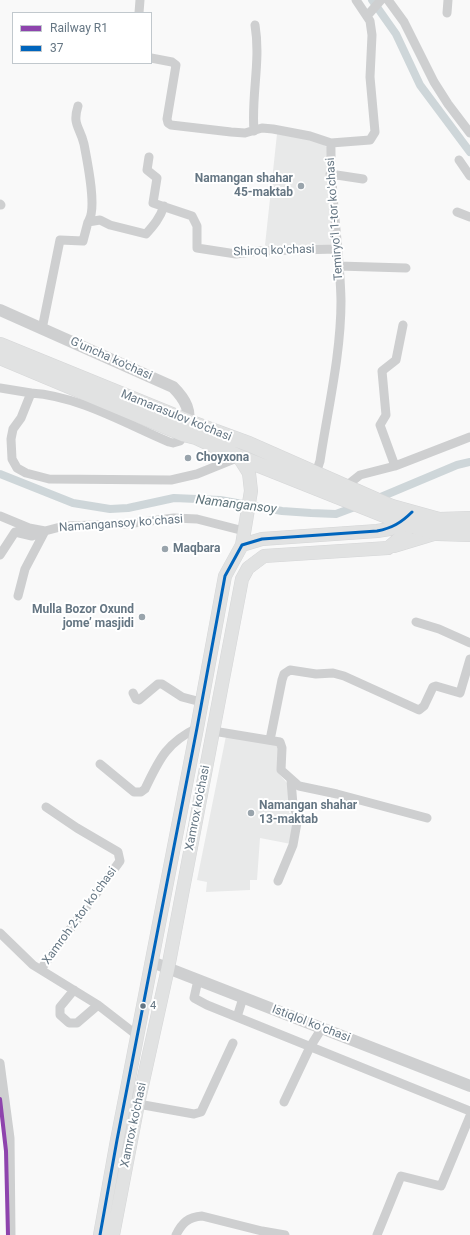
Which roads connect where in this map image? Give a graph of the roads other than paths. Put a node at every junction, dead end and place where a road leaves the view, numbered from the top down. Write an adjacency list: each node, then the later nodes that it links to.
1 (140, 0): 5 (street)
2 (356, 0): 7 (street)
3 (383, 0): 7 (street); 12 (street)
4 (448, 0): 6 (street)
5 (139, 12)
6 (447, 13)
7 (368, 15): 13 (street)
8 (255, 25): 11 (street)
9 (152, 58): 11 (street, Temiryoʻl 1-tor koʻchasi)
10 (78, 106): 22 (street)
11 (254, 131): 13 (street, Temiryoʻl 1-tor koʻchasi)
12 (470, 133)
13 (330, 143): 16 (street, Temiryoʻl 1-tor koʻchasi)
14 (149, 157): 19 (street, Shiroq koʻchasi)
15 (459, 160): 17 (street)
16 (330, 174): 18 (street); 23 (street, Temiryoʻl 1-tor koʻchasi)
17 (470, 176)
18 (363, 179)
19 (164, 206): 22 (street); 23 (street, Shiroq koʻchasi)
20 (457, 212): 21 (street)
21 (470, 217)
22 (89, 220): 28 (street)
23 (337, 249): 24 (street, Temiryoʻl 1-tor koʻchasi)
24 (338, 266): 25 (street); 37 (street, Temiryoʻl 1-tor koʻchasi)
25 (406, 268)
26 (0, 310): 28 (street, G'uncha ko'chasi)
27 (403, 325): 36 (street)
28 (42, 329): 33 (street, G'uncha ko'chasi)
29 (0, 345): 33 (main road, Mamarasulov ko'chasi)
30 (0, 357): 33 (main road, Mamarasulov ko'chasi)
31 (0, 388): 32 (street)
32 (31, 393): 33 (street); 35 (street)
33 (186, 428): 35 (main road, Mamarasulov ko'chasi); 37 (main road, Mamarasulov ko'chasi)
34 (470, 437): 36 (street)
35 (239, 457): 38 (main road, Mamarasulov ko'chasi); 42 (main road)
36 (395, 466): 38 (street)
37 (316, 473): 38 (main road, Mamarasulov ko'chasi)
38 (348, 492): 40 (main road)
39 (0, 516): 43 (street, Namangansoy koʻchasi)
40 (401, 516): 41 (main road); 44 (main road); 46 (main road); 47 (main road)
41 (470, 519)
42 (245, 525): 43 (street, Namangansoy koʻchasi); 46 (main road)
43 (45, 531): 48 (street); 49 (street)
44 (437, 533): 45 (main road); 47 (main road, Xamrox ko'chasi)
45 (470, 534)
46 (242, 545): 54 (main road)
47 (388, 548): 56 (main road, Xamrox ko'chasi)
48 (0, 555)
49 (18, 596)
50 (416, 622): 51 (street)
51 (470, 643)
52 (470, 659): 57 (street)
53 (133, 693): 54 (street)
54 (201, 702): 55 (main road)
55 (198, 728): 58 (street); 64 (main road)
56 (213, 731): 57 (street); 65 (main road, Xamrox ko'chasi)
57 (270, 740): 59 (street)
58 (100, 764)
59 (291, 780): 61 (street); 62 (street)
60 (46, 808): 66 (street, Xamroh 2-tor koʻchasi)
61 (427, 818)
62 (278, 881)
63 (0, 933): 66 (street)
64 (152, 962): 65 (street, Istiqlol koʻchasi); 73 (main road)
65 (168, 968): 67 (street, Istiqlol koʻchasi); 79 (main road, Xamrox ko'chasi)
66 (41, 969): 68 (street)
67 (198, 980): 69 (street, Istiqlol koʻchasi); 71 (street)
68 (74, 990): 70 (street); 70 (street)
69 (243, 998): 71 (street); 72 (street, Istiqlol koʻchasi)
70 (98, 1005): 73 (street)
71 (237, 1017): 75 (street)
72 (322, 1028): 75 (street); 77 (street, Istiqlol koʻchasi)
73 (138, 1036): 83 (main road)
74 (233, 1043): 79 (street)
75 (310, 1047): 78 (street); 80 (street)
76 (0, 1063): 82 (street)
77 (470, 1086)
78 (284, 1102)
79 (138, 1104): 84 (main road, Xamrox ko'chasi)
80 (470, 1111)
81 (470, 1116): 87 (street)
82 (11, 1235)
83 (100, 1235)
84 (113, 1235)
85 (176, 1235): 86 (street)
86 (285, 1235)
87 (377, 1235)

